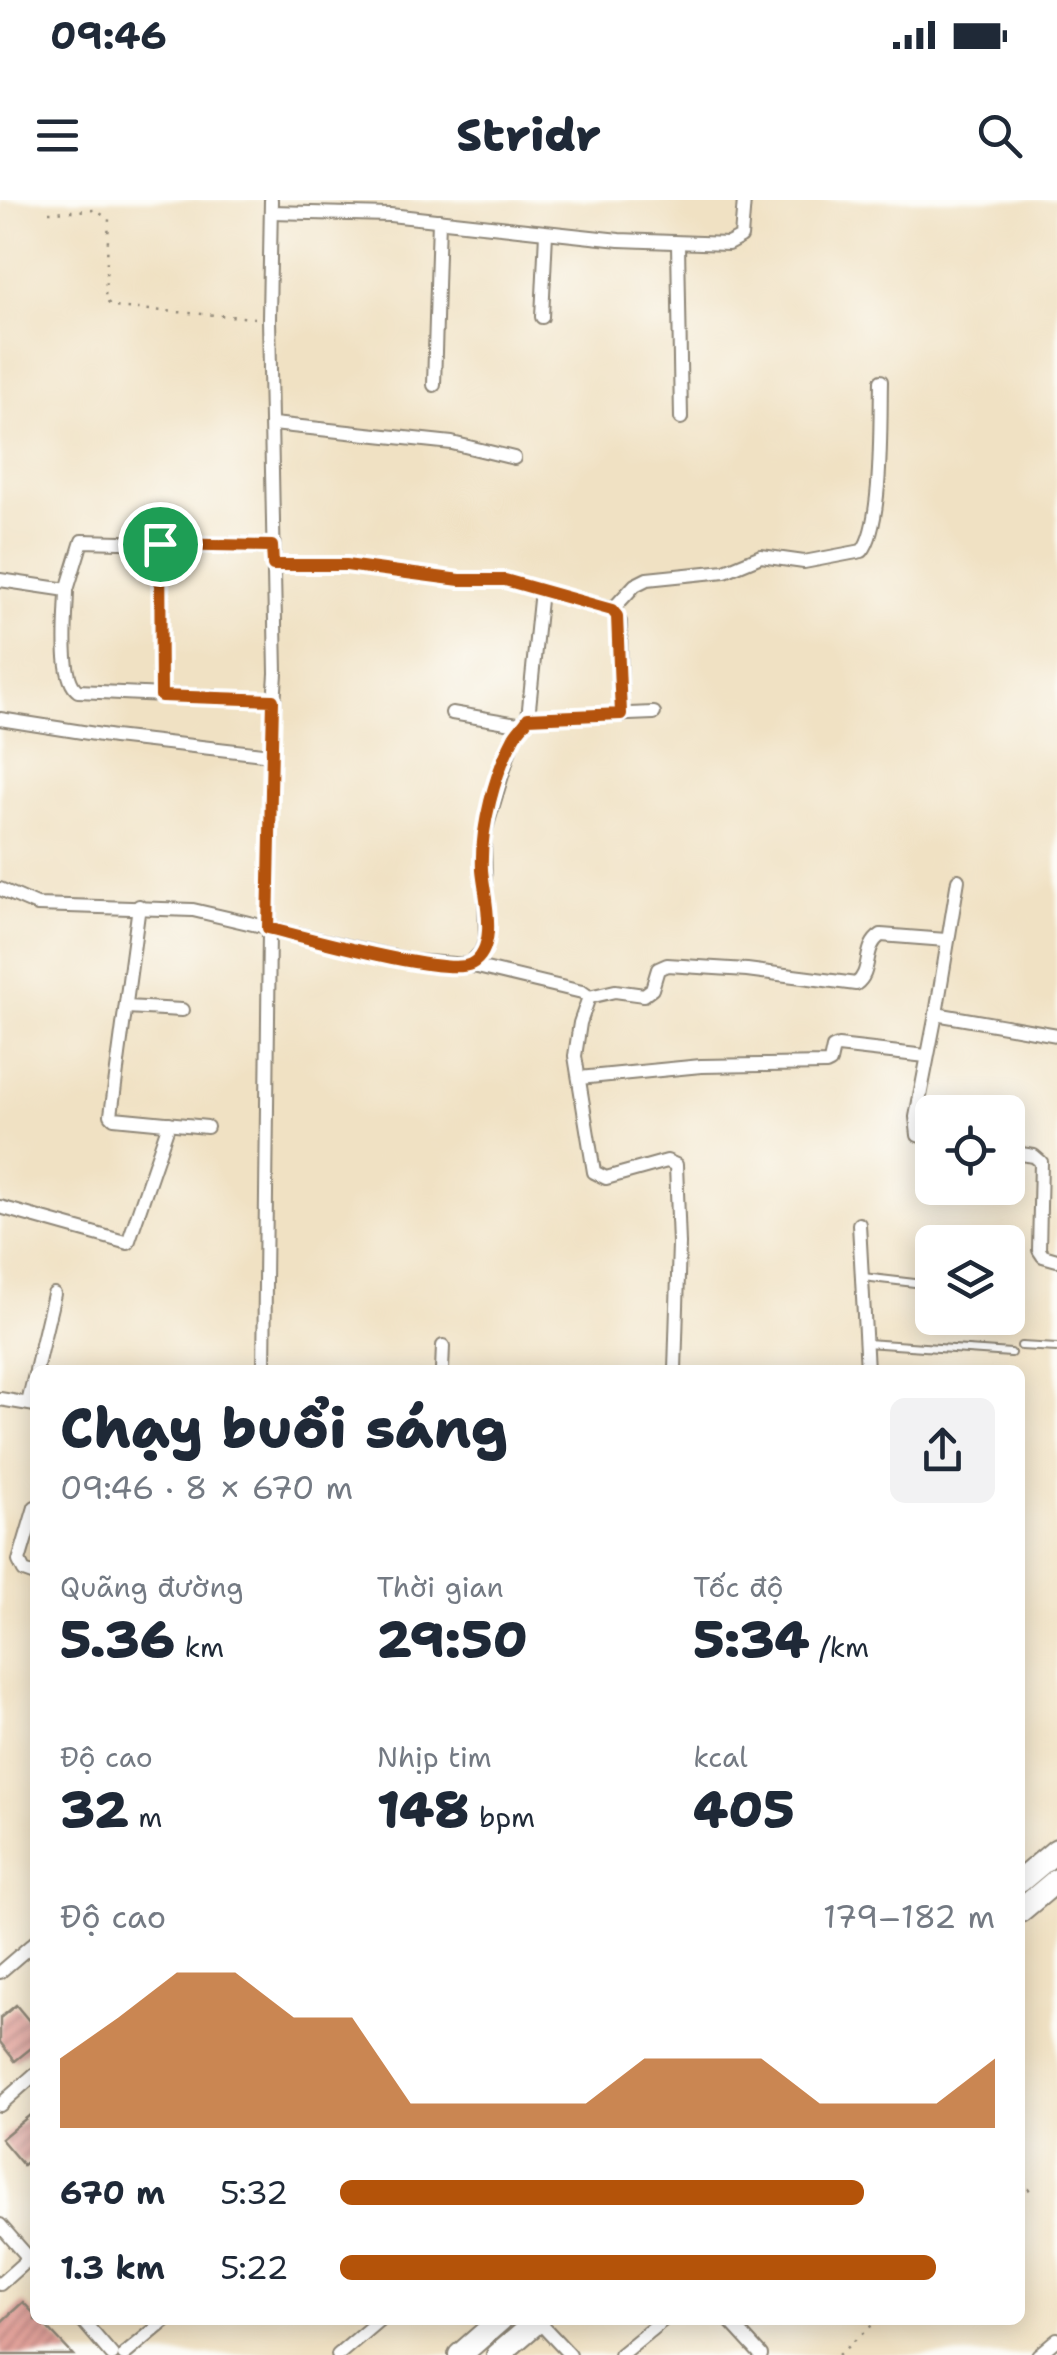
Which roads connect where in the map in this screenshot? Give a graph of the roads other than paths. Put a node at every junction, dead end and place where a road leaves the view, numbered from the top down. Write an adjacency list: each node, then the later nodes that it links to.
1 (744, 200): 5 (street)
2 (271, 206): 3 (street); 10 (street)
3 (439, 220): 4 (street); 8 (street)
4 (546, 233): 5 (street); 6 (street)
5 (678, 244): 9 (street)
6 (542, 317)
7 (881, 381): 18 (street)
8 (434, 385)
9 (681, 418)
10 (273, 424): 11 (street); 13 (street)
11 (514, 458)
12 (160, 544): 13 (street); 16 (street); 19 (street)
13 (272, 546): 14 (street)
14 (273, 565): 17 (street); 20 (street)
15 (0, 580): 16 (street)
16 (67, 590): 19 (street)
17 (541, 590): 18 (street); 25 (street)
18 (612, 610): 22 (street)
19 (161, 696): 20 (street)
20 (273, 700): 26 (street)
21 (452, 713): 25 (street)
22 (621, 714): 23 (street); 25 (street)
23 (654, 714)
24 (0, 720): 26 (street)
25 (526, 721): 32 (street)
26 (271, 754): 30 (street)
27 (958, 880): 31 (street)
28 (0, 890): 29 (street)
29 (139, 906): 30 (street); 34 (street)
30 (268, 928): 32 (street); 56 (street)
31 (946, 940): 33 (street); 36 (street)
32 (468, 965): 33 (street)
33 (589, 997): 39 (street)
34 (126, 1006): 35 (street); 41 (street)
35 (182, 1010)
36 (936, 1014): 37 (street); 38 (street)
37 (1057, 1034)
38 (926, 1056): 39 (street); 40 (street)
39 (579, 1078): 58 (street)
40 (921, 1095)
41 (169, 1123): 42 (street); 44 (street)
42 (206, 1126)
43 (1025, 1155): 46 (street)
44 (0, 1206)
45 (859, 1224): 47 (street)
46 (1057, 1260)
47 (862, 1277): 48 (lane); 50 (street)
48 (915, 1283)
49 (54, 1294): 55 (street)
50 (864, 1342): 54 (lane); 59 (street)
51 (443, 1346): 57 (street)
52 (1021, 1346): 53 (lane)
53 (1057, 1348)
54 (1011, 1353)
55 (38, 1365)
56 (264, 1365)
57 (442, 1365)
58 (675, 1365)
59 (866, 1365)
60 (0, 1399): 61 (street)
61 (30, 1404)
62 (30, 1525): 63 (street)
63 (30, 1573)
64 (1057, 1850): 65 (highway)
65 (1025, 1876)
66 (1057, 1880): 67 (highway)
67 (1025, 1908)
68 (30, 1946): 69 (street)
69 (0, 1972)
70 (30, 2079): 71 (street)
71 (0, 2106)
72 (0, 2225): 73 (street)
73 (30, 2256)
74 (30, 2261): 75 (street)
75 (0, 2284)
76 (86, 2325): 85 (street)
77 (160, 2325): 86 (street)
78 (373, 2325): 87 (street)
79 (494, 2325): 88 (highway)
80 (532, 2325): 89 (highway)
81 (543, 2325): 90 (street)
82 (657, 2325): 91 (street)
83 (734, 2325): 92 (street)
84 (1057, 2339): 93 (street)
85 (112, 2355)
86 (124, 2355)
87 (338, 2355)
88 (460, 2355)
89 (498, 2355)
90 (570, 2355)
91 (620, 2355)
92 (761, 2355)
93 (1038, 2355)

